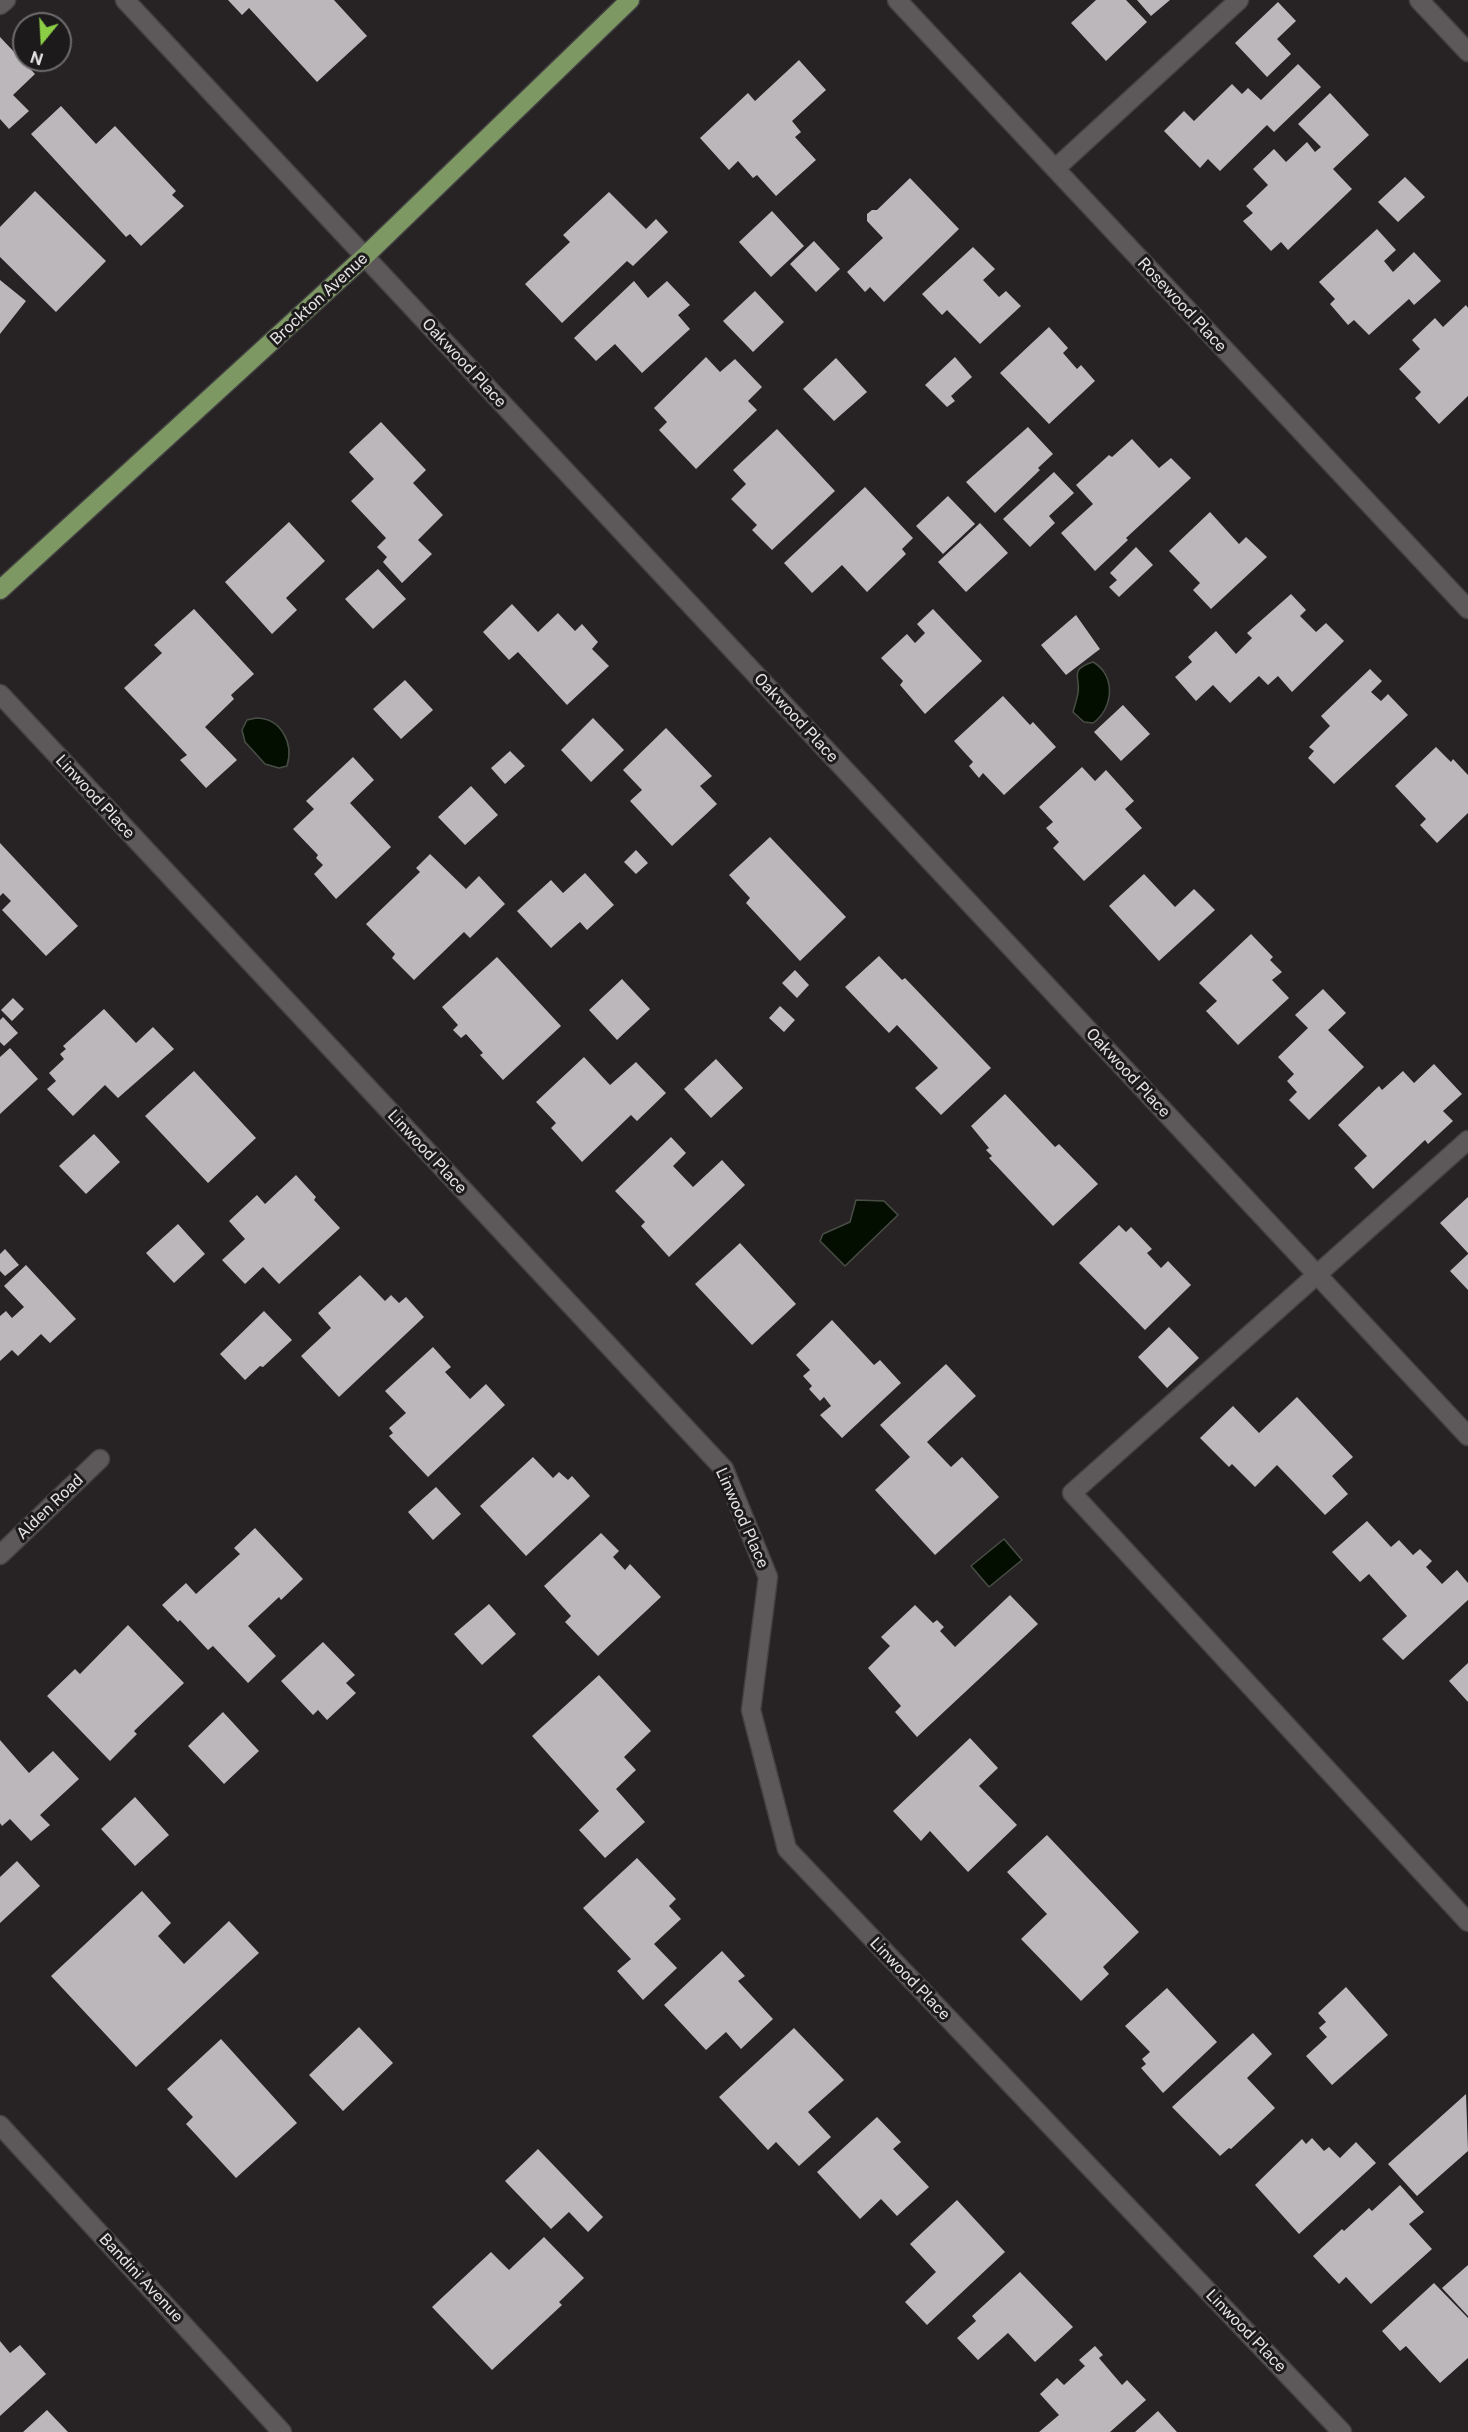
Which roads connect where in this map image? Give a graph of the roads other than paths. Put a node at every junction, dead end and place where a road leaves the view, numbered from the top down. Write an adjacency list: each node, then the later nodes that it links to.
1 (6, 0): 7 (street)
2 (125, 0): 10 (street, Oakwood Place)
3 (630, 0): 10 (main road, Brockton Avenue)
4 (897, 0): 9 (street, Rosewood Place)
5 (1239, 0): 9 (street)
6 (1419, 0): 8 (street)
7 (0, 5)
8 (1468, 51)
9 (1055, 169): 12 (street, Rosewood Place)
10 (364, 257): 11 (main road, Brockton Avenue); 15 (street, Oakwood Place)
11 (0, 590)
12 (1468, 609)
13 (0, 694): 22 (street, Linwood Place)
14 (1468, 1140): 15 (street)
15 (1316, 1273): 16 (street, Oakwood Place); 19 (street)
16 (1468, 1436)
17 (100, 1459): 18 (street, Alden Road)
18 (0, 1555)
19 (1468, 1922)
20 (0, 2125): 21 (street, Bandini Avenue)
21 (282, 2432)
22 (1342, 2432)

